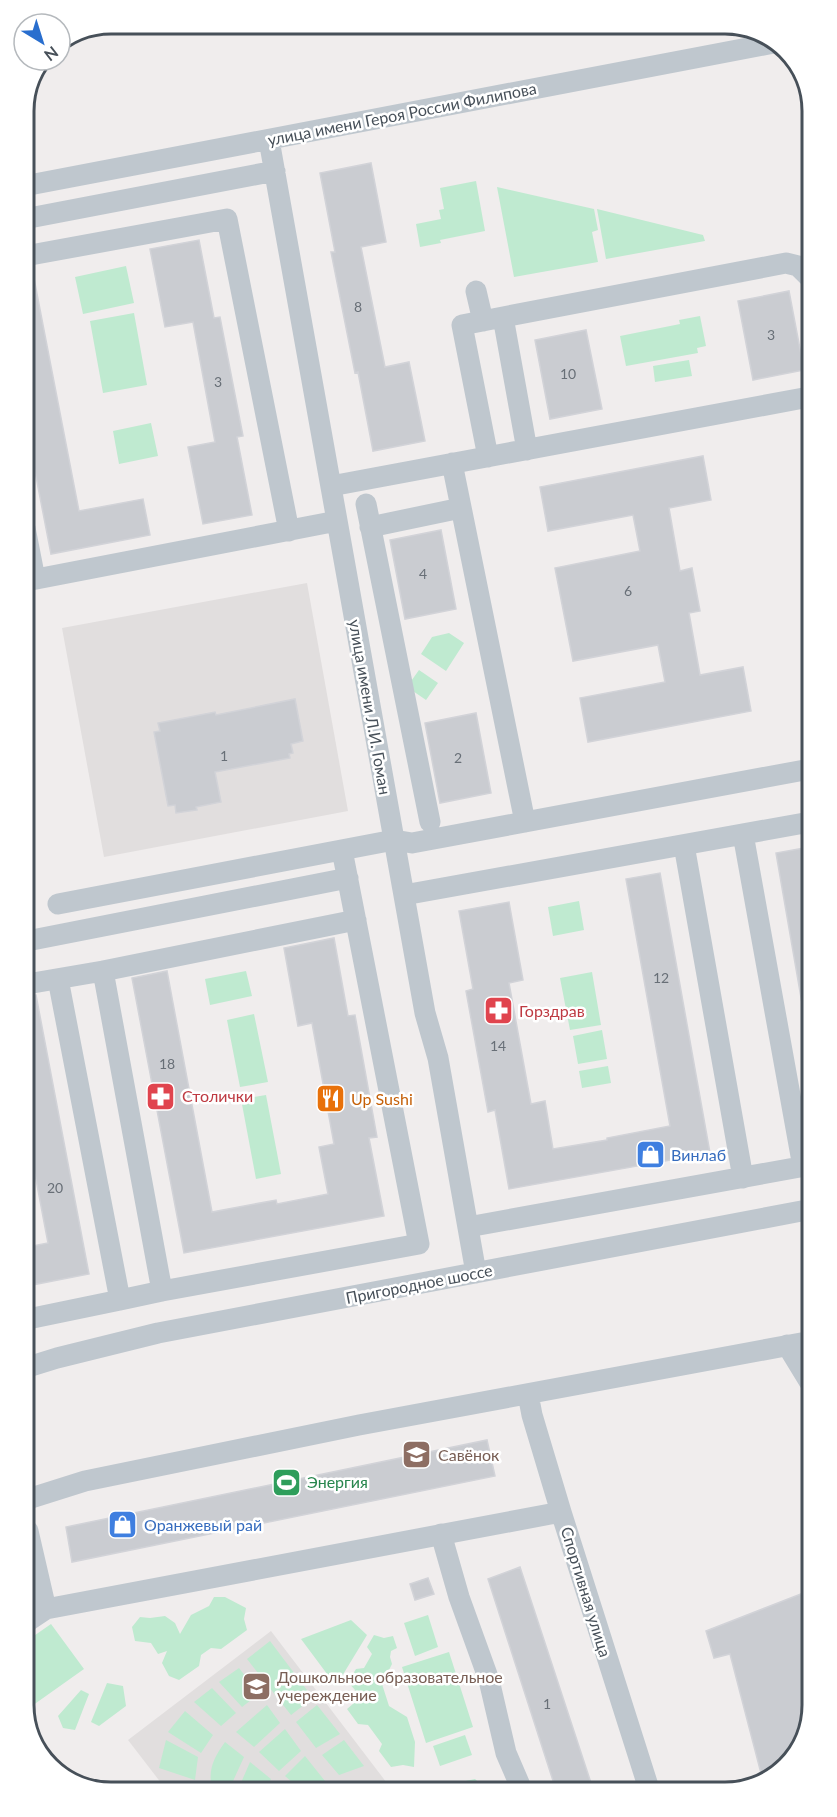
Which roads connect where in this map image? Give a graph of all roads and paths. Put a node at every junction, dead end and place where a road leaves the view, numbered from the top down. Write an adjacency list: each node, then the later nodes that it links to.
1 (764, 45): 2 (street, улица имени Героя России Филипова)
2 (269, 140): 3 (street, улица имени Л.И. Гоман); 4 (street, улица имени Героя России Филипова)
3 (275, 171): 5 (street); 14 (street, улица имени Л.И. Гоман)
4 (35, 184)
5 (35, 217)
6 (35, 254): 19 (street)
7 (802, 270): 9 (street)
8 (476, 291): 9 (street)
9 (493, 319): 11 (street); 12 (street)
10 (802, 398): 11 (street)
11 (527, 450): 12 (street)
12 (488, 457): 13 (street)
13 (452, 463): 14 (street); 16 (street)
14 (331, 486): 17 (street, улица имени Л.И. Гоман)
15 (366, 504): 18 (street)
16 (461, 508): 18 (street); 23 (street)
17 (337, 521): 19 (street); 26 (street, улица имени Л.И. Гоман)
18 (370, 527): 22 (street)
19 (289, 531): 20 (street)
20 (35, 579)
21 (802, 770): 23 (street)
22 (430, 822)
23 (525, 822): 26 (street)
24 (802, 823): 25 (street)
25 (743, 834): 27 (street); 37 (street)
26 (394, 840): 28 (street); 30 (street, улица имени Л.И. Гоман)
27 (684, 844): 30 (street); 39 (street)
28 (342, 850): 29 (street); 31 (street)
29 (348, 878): 32 (street); 33 (street)
30 (404, 895): 41 (street, улица имени Л.И. Гоман)
31 (58, 904)
32 (356, 920): 34 (street); 43 (street)
33 (34, 940)
34 (103, 970): 35 (street); 43 (street)
35 (58, 979): 36 (street); 44 (street)
36 (34, 983)
37 (802, 1140)
38 (802, 1167): 39 (street)
39 (743, 1178): 41 (street)
40 (802, 1211): 42 (street, Пригородное шоссе)
41 (468, 1227): 42 (street, улица имени Л.И. Гоман)
42 (476, 1273): 48 (street, Пригородное шоссе)
43 (162, 1291): 44 (street)
44 (120, 1300): 45 (street)
45 (34, 1318)
46 (802, 1343): 47 (street)
47 (786, 1345): 49 (street); 50 (street)
48 (34, 1365)
49 (802, 1370)
50 (528, 1394): 51 (street); 52 (street, Спортивная улица)
51 (34, 1497)
52 (561, 1512): 53 (street); 58 (street, Спортивная улица)
53 (441, 1534): 55 (street); 57 (street)
54 (34, 1557): 55 (street)
55 (46, 1609): 56 (street)
56 (34, 1617)
57 (519, 1782)
58 (647, 1782)

